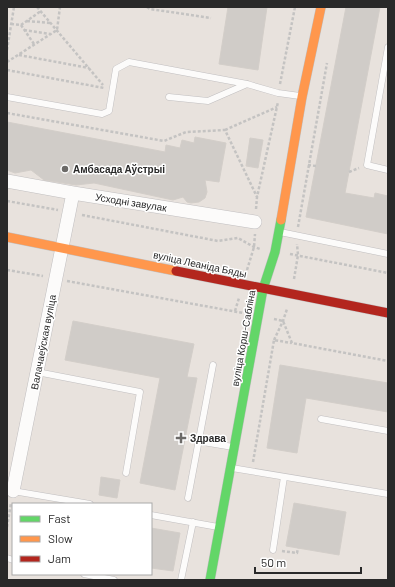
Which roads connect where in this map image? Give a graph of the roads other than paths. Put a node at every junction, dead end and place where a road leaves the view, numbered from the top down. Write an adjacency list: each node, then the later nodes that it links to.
1 (321, 7): 4 (street, вуліца Корш-Сабліна)
2 (388, 47): 7 (lane)
3 (247, 84): 4 (lane); 5 (lane); 6 (lane)
4 (302, 96): 11 (street, вуліца Корш-Сабліна)
5 (7, 97)
6 (169, 97)
7 (388, 170)
8 (7, 181): 9 (street, Усходні завулак)
9 (72, 193): 10 (street, Усходні завулак); 13 (street, Валачаеўская вуліца)
10 (255, 222)
11 (279, 232): 14 (lane); 15 (street, вуліца Корш-Сабліна)
12 (7, 237): 13 (street, вуліца Леаніда Бяды)
13 (62, 247): 15 (street, вуліца Леаніда Бяды); 18 (street, Валачаеўская вуліца)
14 (388, 254)
15 (263, 289): 16 (street, вуліца Леаніда Бяды); 22 (street, вуліца Корш-Сабліна)
16 (388, 313)
17 (213, 365): 21 (lane)
18 (37, 372): 24 (lane); 26 (street, Валачаеўская вуліца)
19 (321, 419): 20 (lane)
20 (388, 431)
21 (197, 441): 22 (lane); 28 (lane)
22 (234, 447): 23 (street, вуліца Корш-Сабліна)
23 (231, 468): 25 (lane); 32 (street, вуліца Корш-Сабліна)
24 (126, 473)
25 (284, 477): 27 (lane); 33 (lane)
26 (13, 491): 29 (lane)
27 (388, 494)
28 (188, 498)
29 (84, 503)
30 (152, 515): 31 (lane)
31 (193, 522): 32 (lane); 36 (lane)
32 (221, 527): 37 (street, вуліца Корш-Сабліна)
33 (273, 550)
34 (89, 575): 35 (lane)
35 (114, 580)
36 (181, 580)
37 (210, 580)

